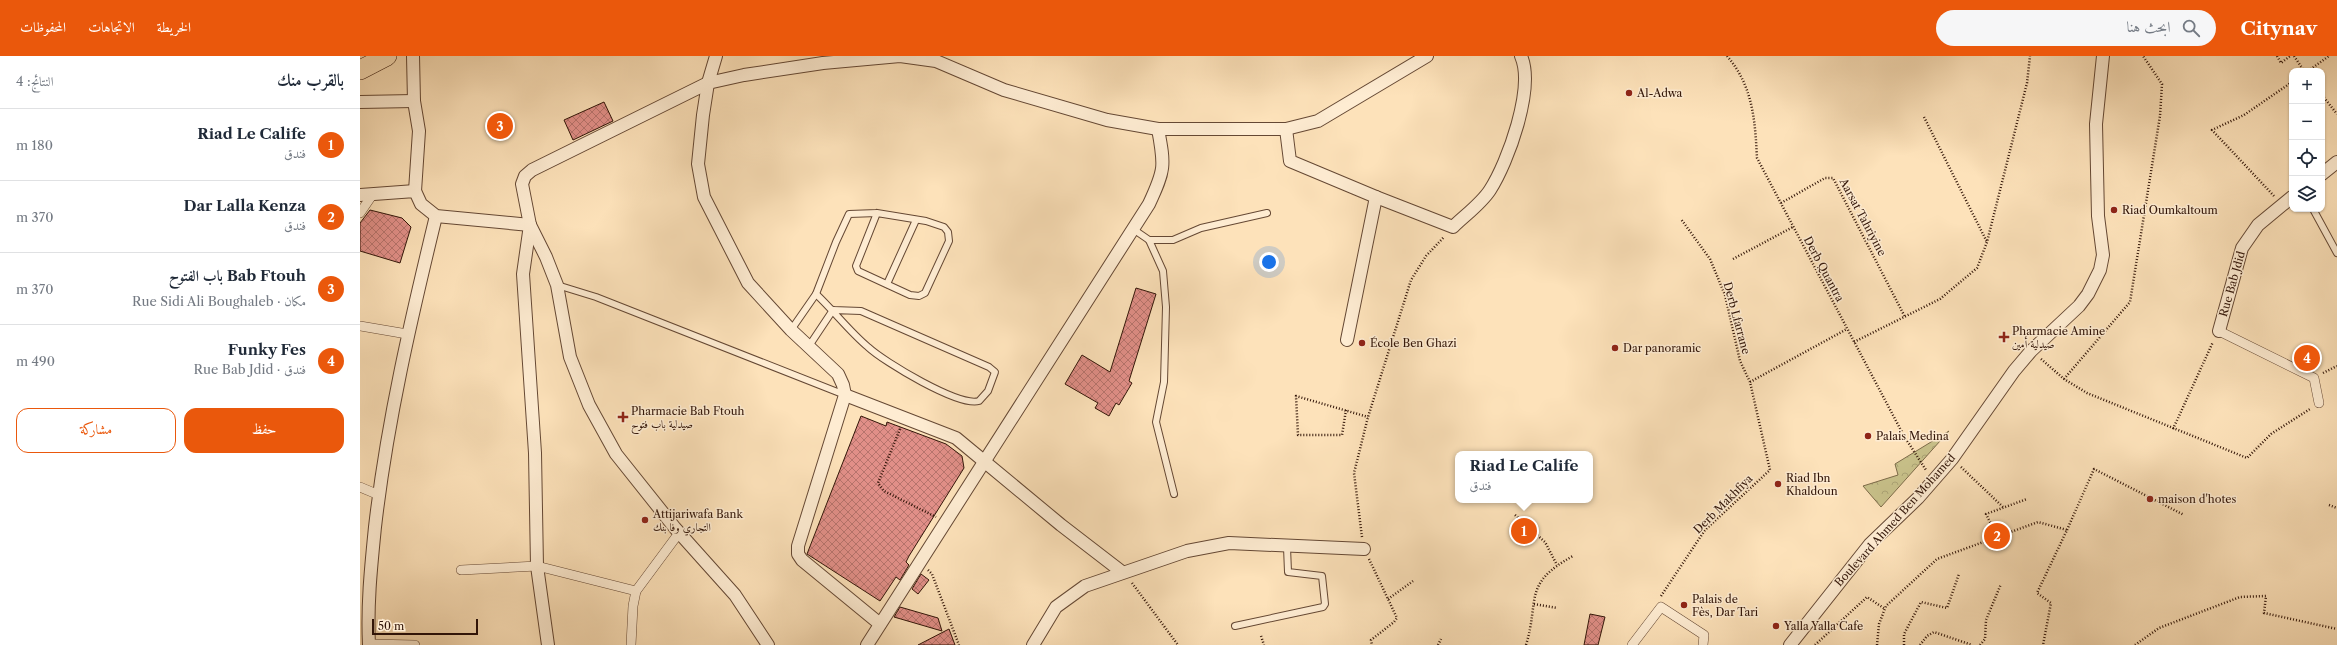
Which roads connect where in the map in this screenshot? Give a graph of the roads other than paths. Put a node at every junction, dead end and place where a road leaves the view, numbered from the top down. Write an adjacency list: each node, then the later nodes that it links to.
1 (387, 56): 7 (main road)
2 (413, 56): 9 (street)
3 (716, 56): 8 (street)
4 (1427, 56): 12 (street)
5 (1521, 56): 18 (street)
6 (2103, 56): 57 (street, Boulevard Ahmed Ben Mohamed)
7 (360, 70)
8 (708, 82): 11 (street); 26 (street); 35 (street)
9 (414, 101): 10 (street); 15 (street)
10 (360, 102)
11 (1158, 128): 12 (street); 27 (street)
12 (1286, 129): 18 (street)
13 (2337, 162): 14 (street)
14 (2325, 172)
15 (415, 191): 17 (street); 24 (street)
16 (360, 194): 17 (street)
17 (373, 194): 21 (street)
18 (1376, 196): 38 (street)
19 (2289, 200): 36 (street, Rue Bab Jdid)
20 (2315, 212): 29 (lane)
21 (360, 213)
22 (877, 213): 25 (lane); 30 (lane); 32 (lane)
23 (1267, 213): 28 (lane)
24 (436, 216): 26 (street); 37 (street)
25 (916, 220): 30 (lane); 30 (lane)
26 (530, 225): 31 (street); 49 (street)
27 (1133, 230): 28 (lane); 42 (street)
28 (1148, 240): 44 (lane)
29 (2337, 253)
30 (887, 284)
31 (556, 286): 40 (lane); 46 (street)
32 (816, 294): 33 (lane); 35 (lane)
33 (833, 310): 33 (lane); 39 (lane)
34 (360, 326): 37 (street)
35 (790, 330): 39 (street)
36 (2219, 330): 41 (street, Rue Bab Jdid)
37 (408, 334): 45 (street)
38 (1347, 340)
39 (810, 346): 40 (street)
40 (845, 395): 42 (street); 55 (street)
41 (2319, 403)
42 (983, 462): 51 (street); 55 (street)
43 (360, 487): 45 (street)
44 (1174, 494)
45 (379, 495): 53 (street)
46 (679, 533): 52 (street); 62 (street)
47 (1287, 547): 48 (street); 51 (street); 56 (lane)
48 (1364, 549)
49 (537, 566): 50 (street); 52 (street); 60 (street)
50 (461, 570)
51 (1122, 572): 64 (street)
52 (636, 591): 61 (street)
53 (364, 593): 54 (street)
54 (364, 624): 58 (street)
55 (880, 624): 63 (street)
56 (1234, 626)
57 (1793, 643)
58 (369, 644): 59 (street)
59 (416, 645)
60 (548, 645)
61 (631, 645)
62 (768, 645)
63 (868, 645)
64 (1033, 645)
65 (1632, 645): 66 (street)
66 (1703, 645)

